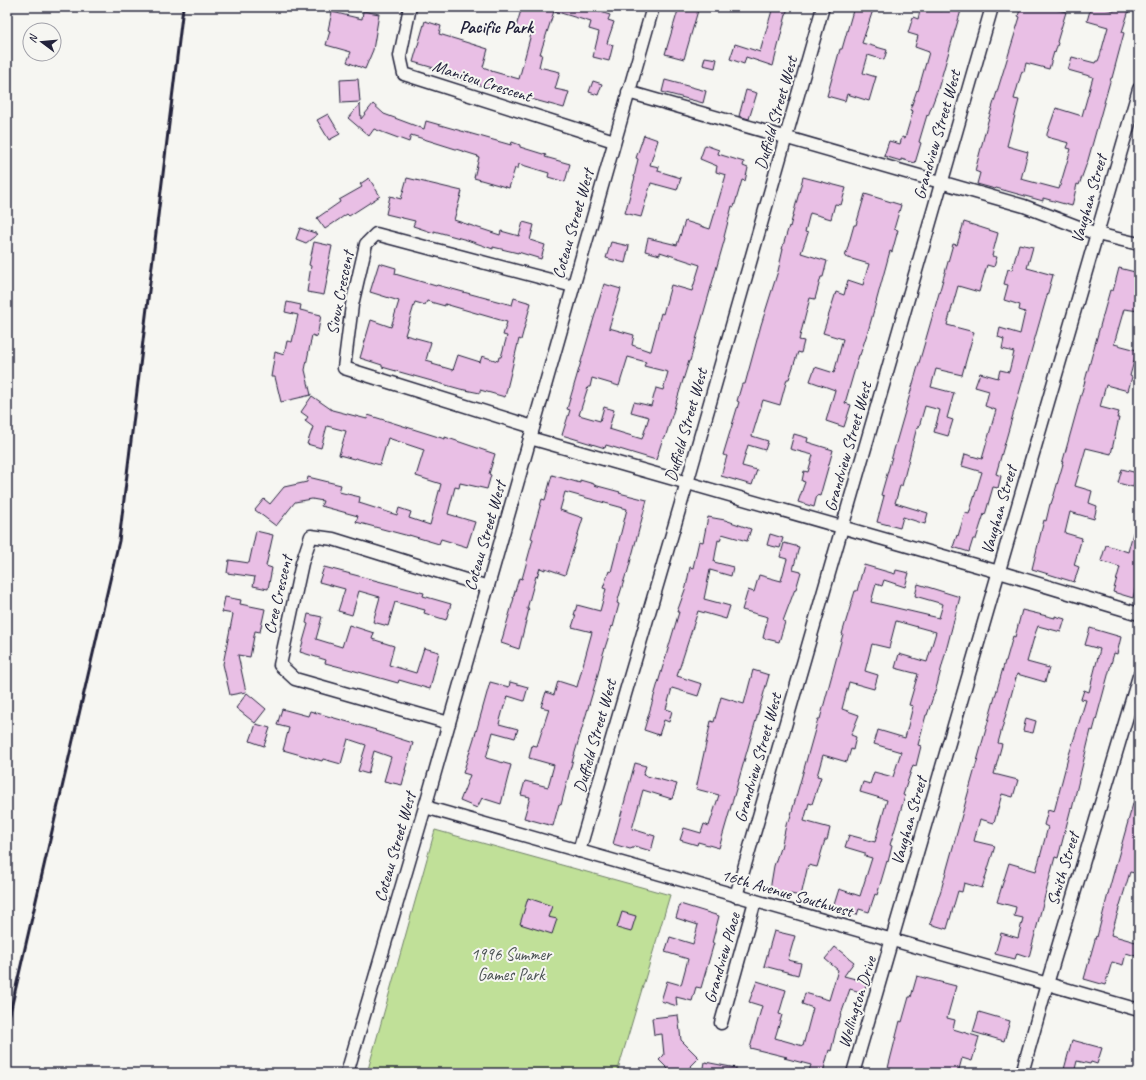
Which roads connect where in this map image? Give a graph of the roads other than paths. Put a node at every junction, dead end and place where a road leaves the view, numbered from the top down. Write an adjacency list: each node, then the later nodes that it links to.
1 (410, 7): 8 (street, Manitou Crescent)
2 (652, 7): 6 (street, Coteau Street West)
3 (823, 7): 7 (street, Duffield Street West)
4 (992, 7): 9 (street, Grandview Street West)
5 (1139, 89): 10 (street, Vaughan Street)
6 (628, 92): 7 (street); 8 (street, Coteau Street West)
7 (787, 138): 9 (street); 14 (street, Duffield Street West)
8 (614, 141): 12 (street, Coteau Street West)
9 (941, 183): 10 (street); 15 (street, Grandview Street West)
10 (1097, 234): 11 (street); 16 (street, Vaughan Street)
11 (1139, 244)
12 (573, 286): 13 (street, Coteau Street West); 13 (street, Sioux Crescent)
13 (532, 433): 14 (street); 17 (street, Coteau Street West)
14 (687, 483): 15 (street); 22 (street, Duffield Street West)
15 (843, 528): 16 (street); 23 (street, Grandview Street West)
16 (998, 572): 18 (street); 25 (street, Vaughan Street)
17 (488, 587): 20 (street, Coteau Street West); 20 (street, Cree Crescent)
18 (1139, 614)
19 (1139, 676): 26 (street, Smith Street)
20 (449, 723): 21 (street, Coteau Street West)
21 (425, 807): 22 (street, 16th Avenue Southwest); 29 (street, Coteau Street West)
22 (579, 851): 23 (street, 16th Avenue Southwest)
23 (736, 896): 24 (street, 16th Avenue Southwest)
24 (755, 901): 25 (street, 16th Avenue Southwest); 28 (street, Grandview Place)
25 (893, 940): 26 (street, 16th Avenue Southwest); 30 (street, Wellington Drive)
26 (1047, 984): 27 (street, 16th Avenue Southwest); 31 (street, Smith Street)
27 (1139, 1010)
28 (721, 1024)
29 (347, 1073)
30 (853, 1073)
31 (1022, 1073)

